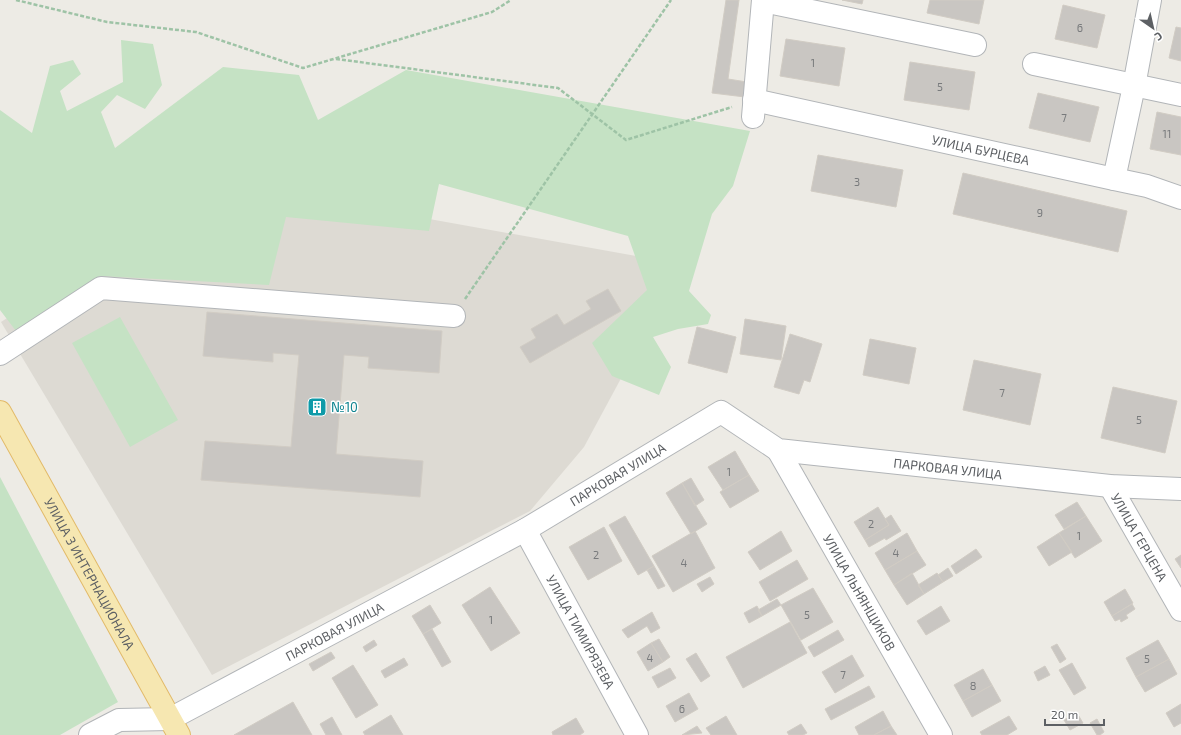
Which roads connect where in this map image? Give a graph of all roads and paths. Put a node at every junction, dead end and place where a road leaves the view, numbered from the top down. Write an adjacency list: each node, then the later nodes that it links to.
1 (16, 0): 7 (path)
2 (511, 0): 7 (path)
3 (671, 0): 12 (path)
4 (763, 0): 6 (street); 11 (street)
5 (1150, 0): 9 (street)
6 (975, 45)
7 (333, 59): 12 (path)
8 (1034, 64): 9 (street)
9 (1134, 86): 10 (street); 13 (street)
10 (1181, 95)
11 (754, 108): 12 (path); 13 (street, УЛИЦА БУРЦЕВА)
12 (594, 115): 15 (path)
13 (1114, 179): 14 (street, УЛИЦА БУРЦЕВА)
14 (1181, 198)
15 (454, 316): 16 (street)
16 (0, 354)
17 (0, 412): 23 (main road, УЛИЦА 3 ИНТЕРНАЦИОНАЛА)
18 (778, 450): 19 (street, ПАРКОВАЯ УЛИЦА); 21 (street, ПАРКОВАЯ УЛИЦА); 26 (street, УЛИЦА ЛЬНЯНЩИКОВ)
19 (1110, 486): 20 (street, ПАРКОВАЯ УЛИЦА); 22 (street, УЛИЦА ГЕРЦЕНА)
20 (1181, 489)
21 (525, 530): 23 (street, ПАРКОВАЯ УЛИЦА); 25 (street, УЛИЦА ТИМИРЯЗЕВА)
22 (1181, 610)
23 (175, 727): 24 (street, ПАРКОВАЯ УЛИЦА)
24 (90, 735)
25 (637, 735)
26 (942, 735)

